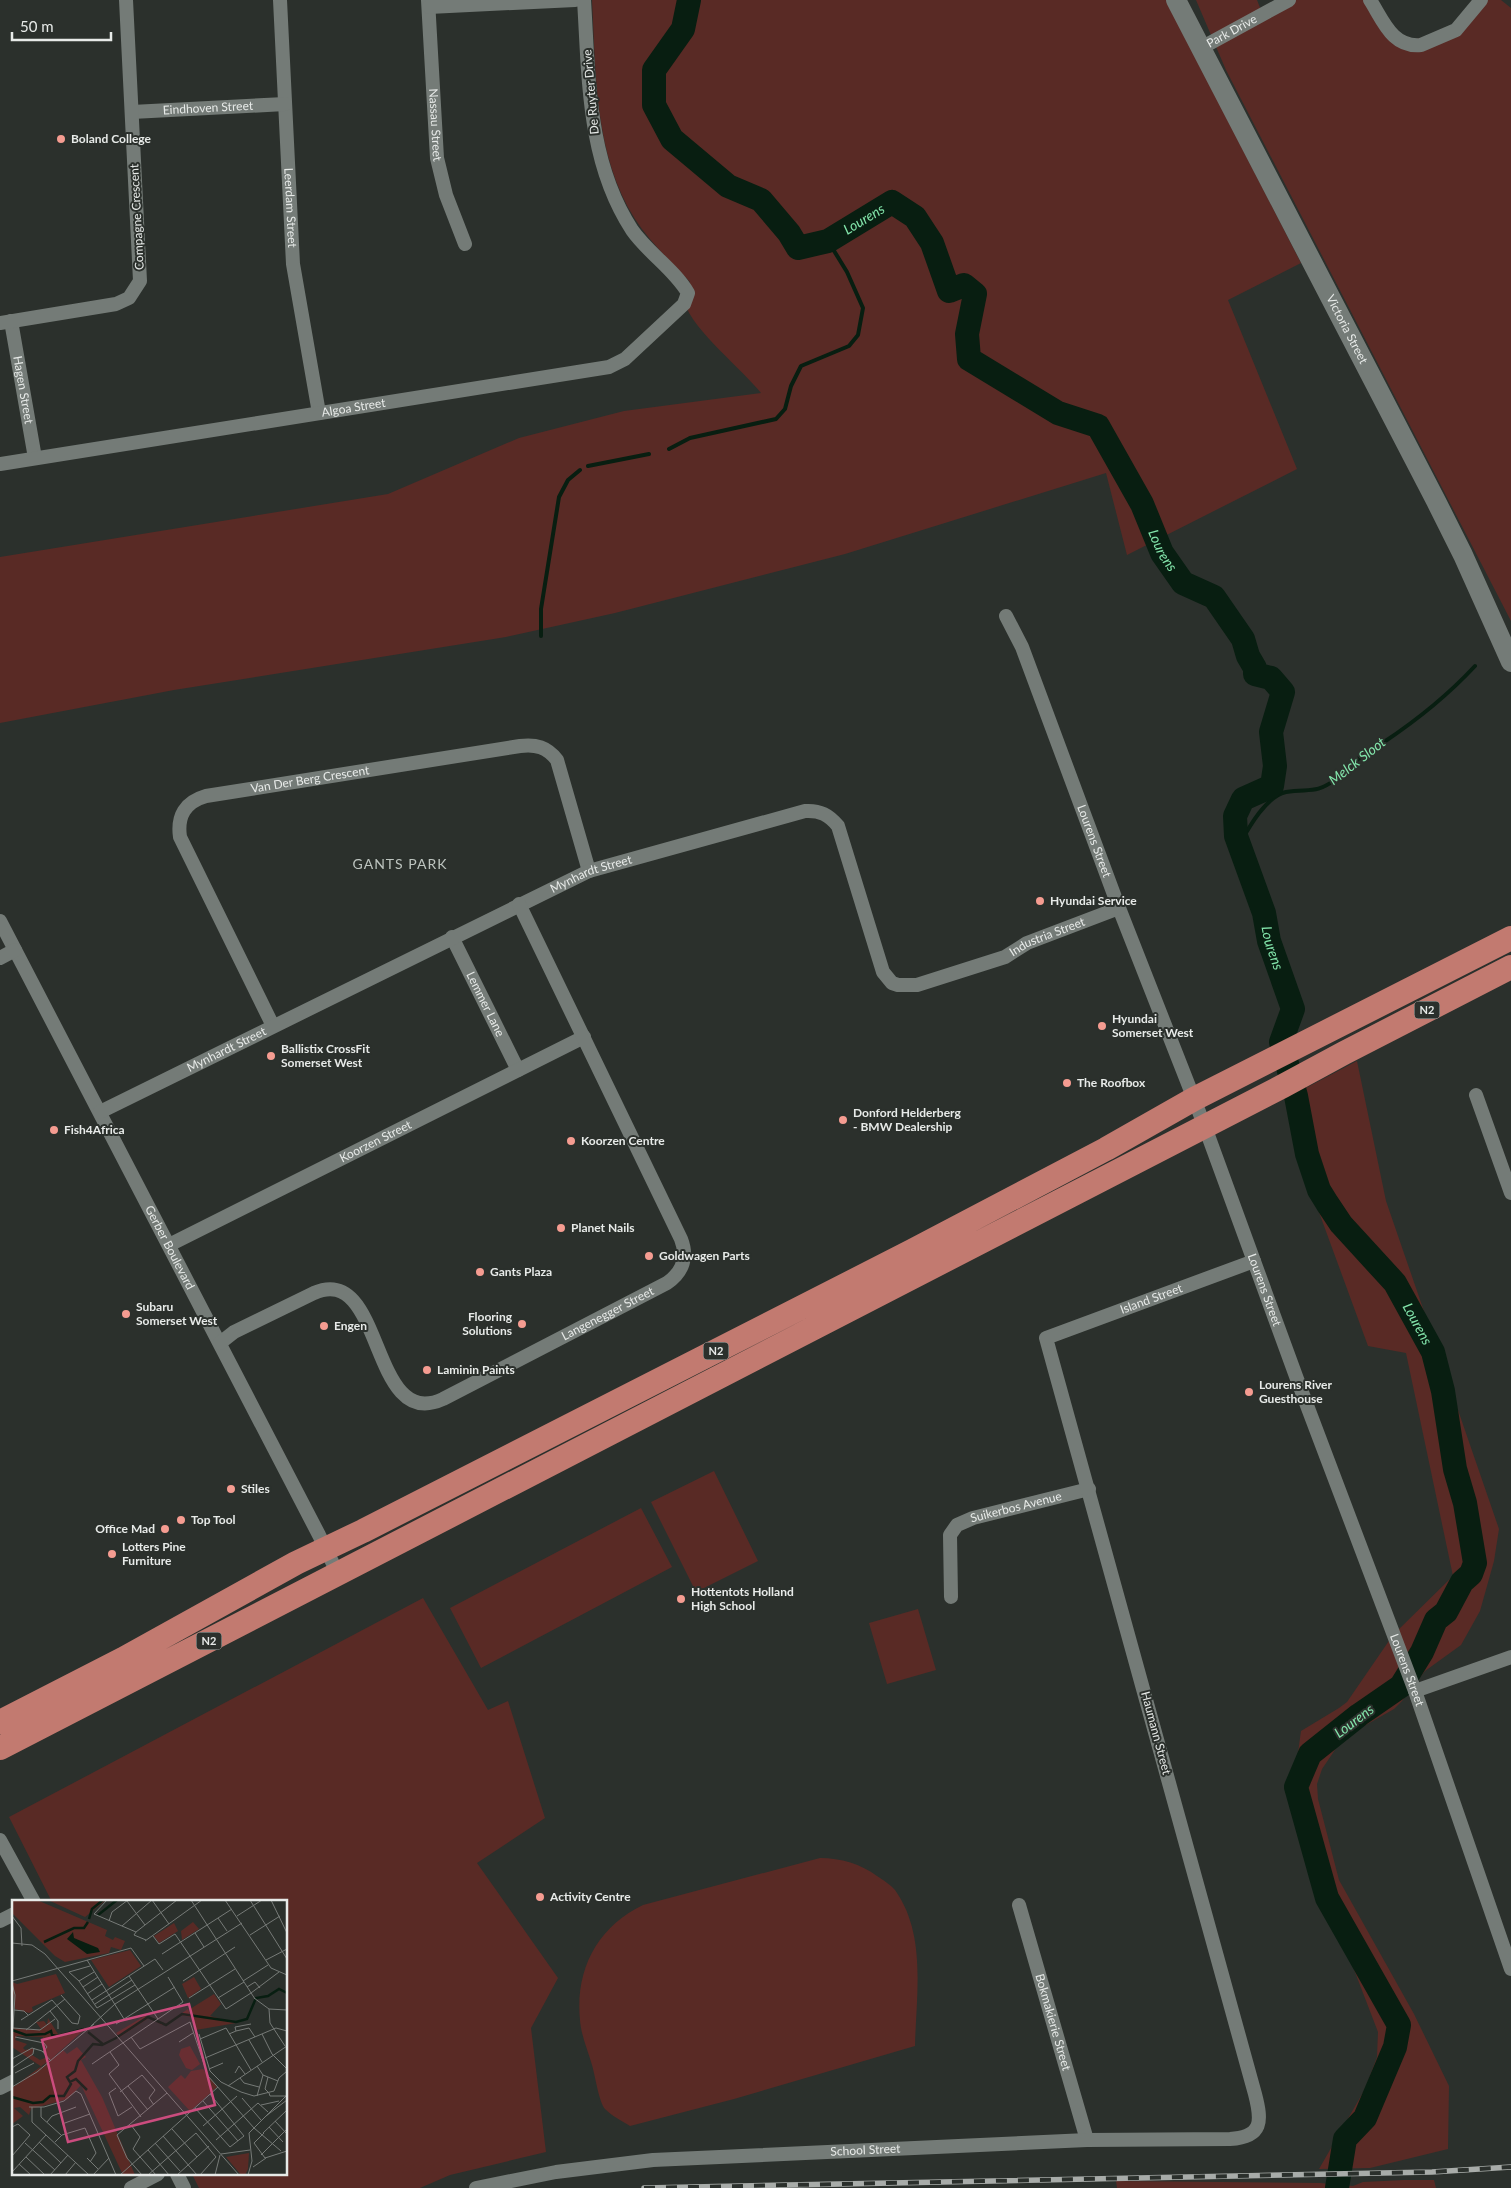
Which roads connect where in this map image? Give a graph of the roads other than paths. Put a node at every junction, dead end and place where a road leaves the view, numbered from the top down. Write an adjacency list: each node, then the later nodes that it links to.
1 (126, 0): 12 (street, Compagne Crescent)
2 (280, 0): 11 (street, Leerdam Street)
3 (575, 0): 9 (street)
4 (584, 0): 14 (street, De Ruyter Drive)
5 (1176, 0): 10 (main road, Victoria Street)
6 (1289, 0): 10 (street, Park Drive)
7 (1370, 0): 8 (street)
8 (1481, 0)
9 (429, 4): 13 (street, Nassau Street)
10 (1200, 48): 20 (main road, Victoria Street)
11 (285, 104): 12 (street, Eindhoven Street); 16 (street, Leerdam Street)
12 (132, 112): 15 (street, Compagne Crescent)
13 (465, 244)
14 (684, 304): 16 (street, Algoa Street)
15 (5, 322): 17 (street, Hagen Street)
16 (319, 413): 17 (street, Algoa Street)
17 (35, 458): 18 (street, Algoa Street)
18 (0, 464)
19 (1006, 616): 23 (street, Lourens Street)
20 (1511, 662)
21 (589, 871): 22 (street, Mynhardt Street); 29 (street, Mynhardt Street); 31 (street, Van Der Berg Crescent)
22 (519, 904): 25 (street, Mynhardt Street); 32 (street, Langenegger Street)
23 (1119, 908): 29 (street, Industria Street); 35 (street, Lourens Street)
24 (0, 921): 27 (street, Gerber Boulevard)
25 (452, 937): 31 (street, Mynhardt Street); 33 (street, Lemmer Lane)
26 (1511, 938): 35 (highway, N2)
27 (15, 950): 28 (street); 36 (street, Gerber Boulevard)
28 (0, 958)
29 (1005, 958)
30 (1511, 967): 37 (highway, N2)
31 (273, 1026): 36 (street, Mynhardt Street)
32 (584, 1037): 33 (street, Koorzen Street); 42 (street, Langenegger Street)
33 (518, 1070): 39 (street, Koorzen Street)
34 (1476, 1095): 38 (street)
35 (1194, 1099): 37 (street, Lourens Street); 44 (highway, N2)
36 (100, 1112): 39 (street, Gerber Boulevard)
37 (1205, 1127): 40 (street, Lourens Street); 45 (highway, N2)
38 (1511, 1193)
39 (169, 1245): 42 (street, Gerber Boulevard)
40 (1254, 1261): 41 (street, Island Street); 48 (street, Lourens Street)
41 (1046, 1338): 43 (street, Haumann Street)
42 (220, 1343): 44 (street, Gerber Boulevard)
43 (1089, 1489): 46 (street, Suikerbos Avenue); 59 (street, Haumann Street)
44 (325, 1550): 45 (street, Gerber Boulevard); 49 (highway, N2)
45 (338, 1574): 50 (highway, N2)
46 (951, 1597)
47 (1511, 1657): 48 (street)
48 (1413, 1685): 56 (street, Lourens Street)
49 (0, 1722)
50 (0, 1748)
51 (0, 1840): 52 (street)
52 (33, 1900)
53 (1019, 1905): 60 (street, Bokmakierie Street)
54 (12, 1915): 55 (street)
55 (0, 1921)
56 (1511, 1969)
57 (12, 2082): 58 (street)
58 (0, 2088)
59 (1256, 2129): 60 (street, School Street)
60 (1087, 2140): 65 (street, School Street)
61 (154, 2176): 63 (street)
62 (178, 2176): 64 (street)
63 (131, 2188)
64 (184, 2188)
65 (476, 2188)

